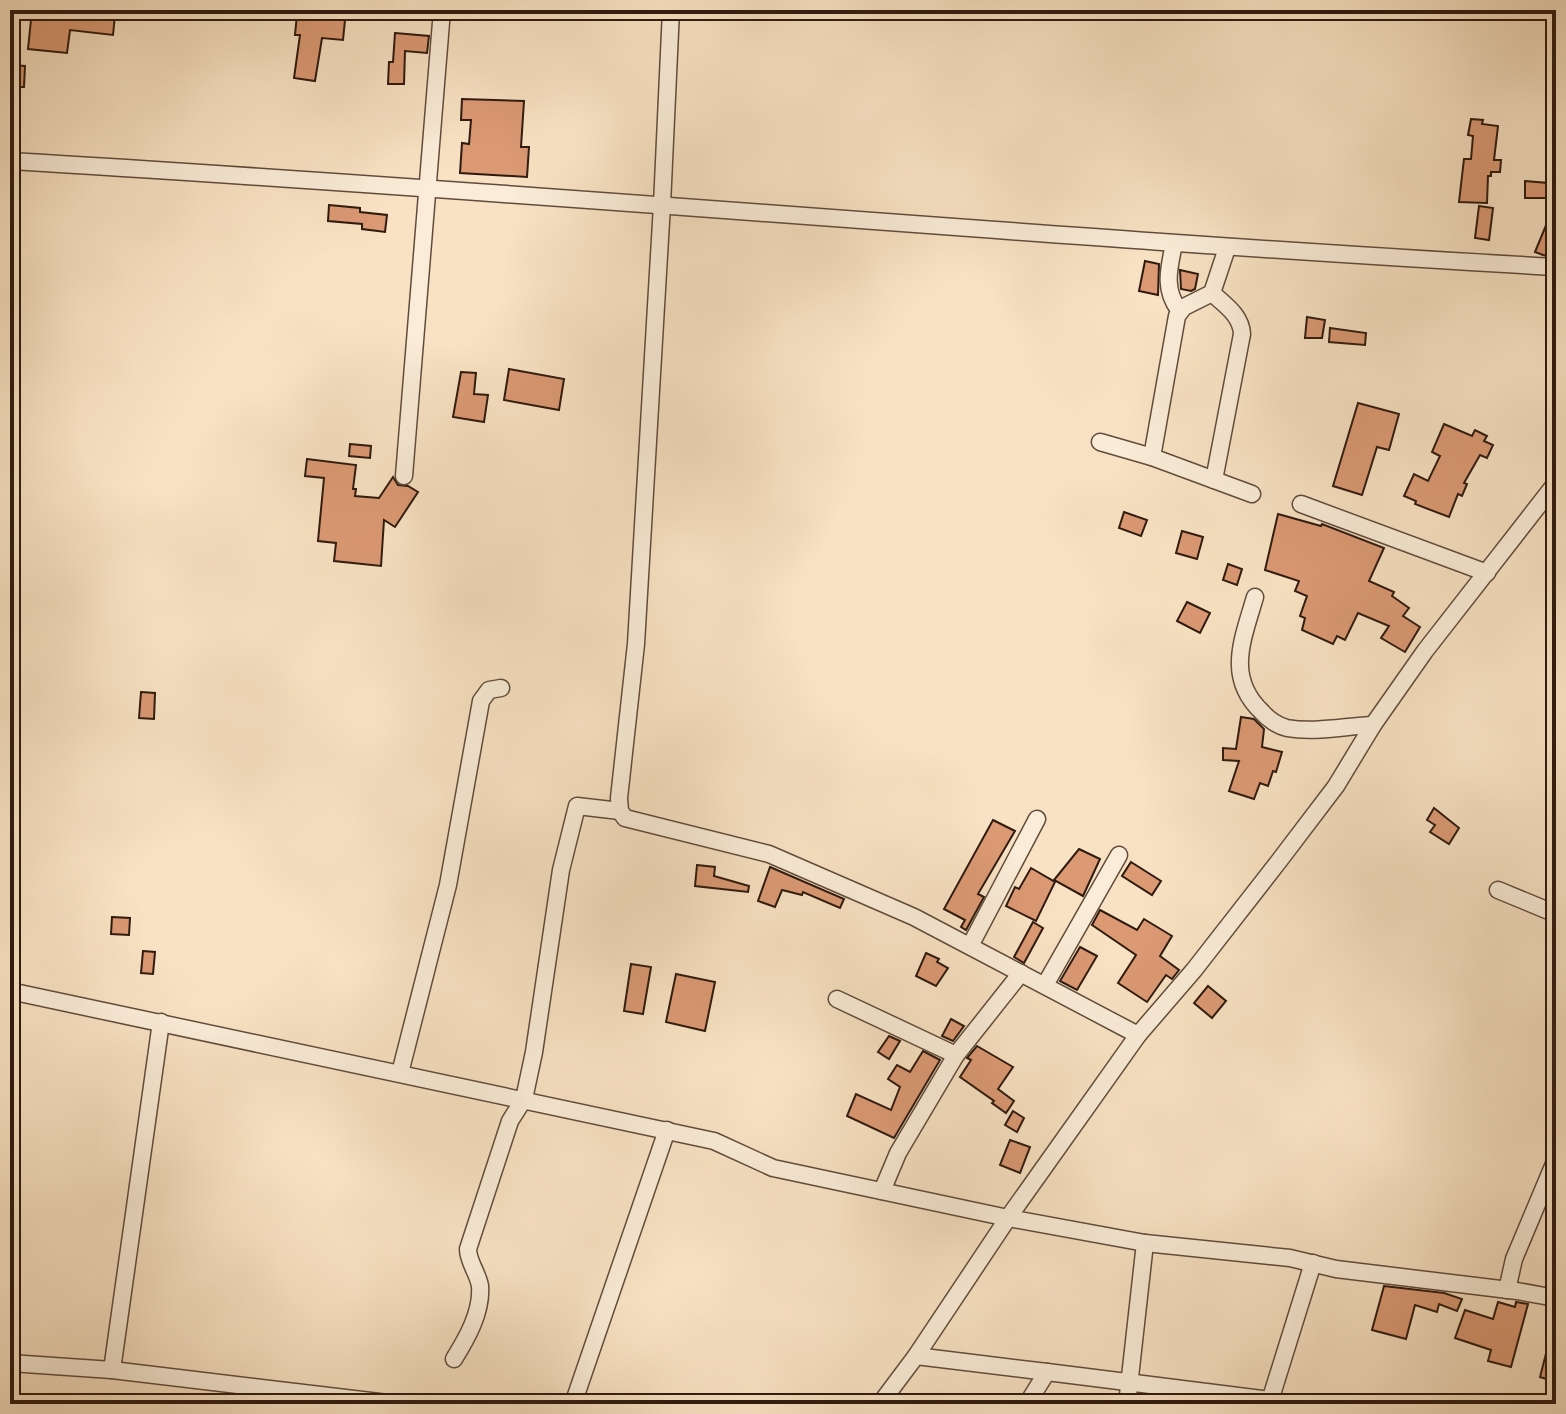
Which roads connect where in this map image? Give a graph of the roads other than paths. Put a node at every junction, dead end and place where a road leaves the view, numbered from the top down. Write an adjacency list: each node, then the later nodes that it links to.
1 (442, 10): 4 (street)
2 (671, 10): 5 (street)
3 (10, 161): 4 (street)
4 (430, 189): 5 (street); 13 (street)
5 (662, 205): 6 (street); 22 (street)
6 (1174, 244): 7 (street); 10 (street)
7 (1227, 248): 8 (street); 9 (street)
8 (1556, 267)
9 (1212, 293): 10 (street); 14 (street)
10 (1179, 310): 12 (street)
11 (1100, 442): 12 (street)
12 (1152, 457): 14 (street)
13 (404, 476)
14 (1214, 480): 16 (street)
15 (1556, 483): 18 (street)
16 (1252, 494)
17 (1301, 504): 18 (street)
18 (1487, 573): 21 (street)
19 (1255, 597): 21 (street)
20 (501, 688): 35 (street)
21 (1373, 725): 33 (street)
22 (620, 811): 27 (street); 36 (street)
23 (1037, 819): 27 (street)
24 (1119, 855): 29 (street)
25 (1498, 890): 26 (street)
26 (1556, 914)
27 (970, 946): 28 (street)
28 (1021, 973): 29 (street); 34 (street)
29 (1045, 985): 33 (street)
30 (10, 991): 32 (street)
31 (837, 999): 34 (street)
32 (161, 1022): 35 (street); 48 (street)
33 (1138, 1035): 40 (street)
34 (956, 1055): 39 (street)
35 (400, 1073): 36 (street)
36 (524, 1099): 37 (street); 46 (street)
37 (667, 1130): 39 (street); 53 (street)
38 (1556, 1159): 43 (street)
39 (882, 1191): 40 (street)
40 (1008, 1218): 41 (street); 45 (street)
41 (1145, 1243): 42 (street); 50 (street)
42 (1313, 1263): 43 (street); 51 (street)
43 (1507, 1290): 44 (street)
44 (1556, 1298)
45 (916, 1356): 49 (street); 54 (street)
46 (454, 1359)
47 (10, 1363): 48 (street)
48 (112, 1370): 52 (street)
49 (1047, 1372): 50 (street); 55 (street)
50 (1129, 1382): 51 (street); 56 (street)
51 (1269, 1402)
52 (396, 1404)
53 (573, 1404)
54 (880, 1404)
55 (1027, 1404)
56 (1127, 1404)

